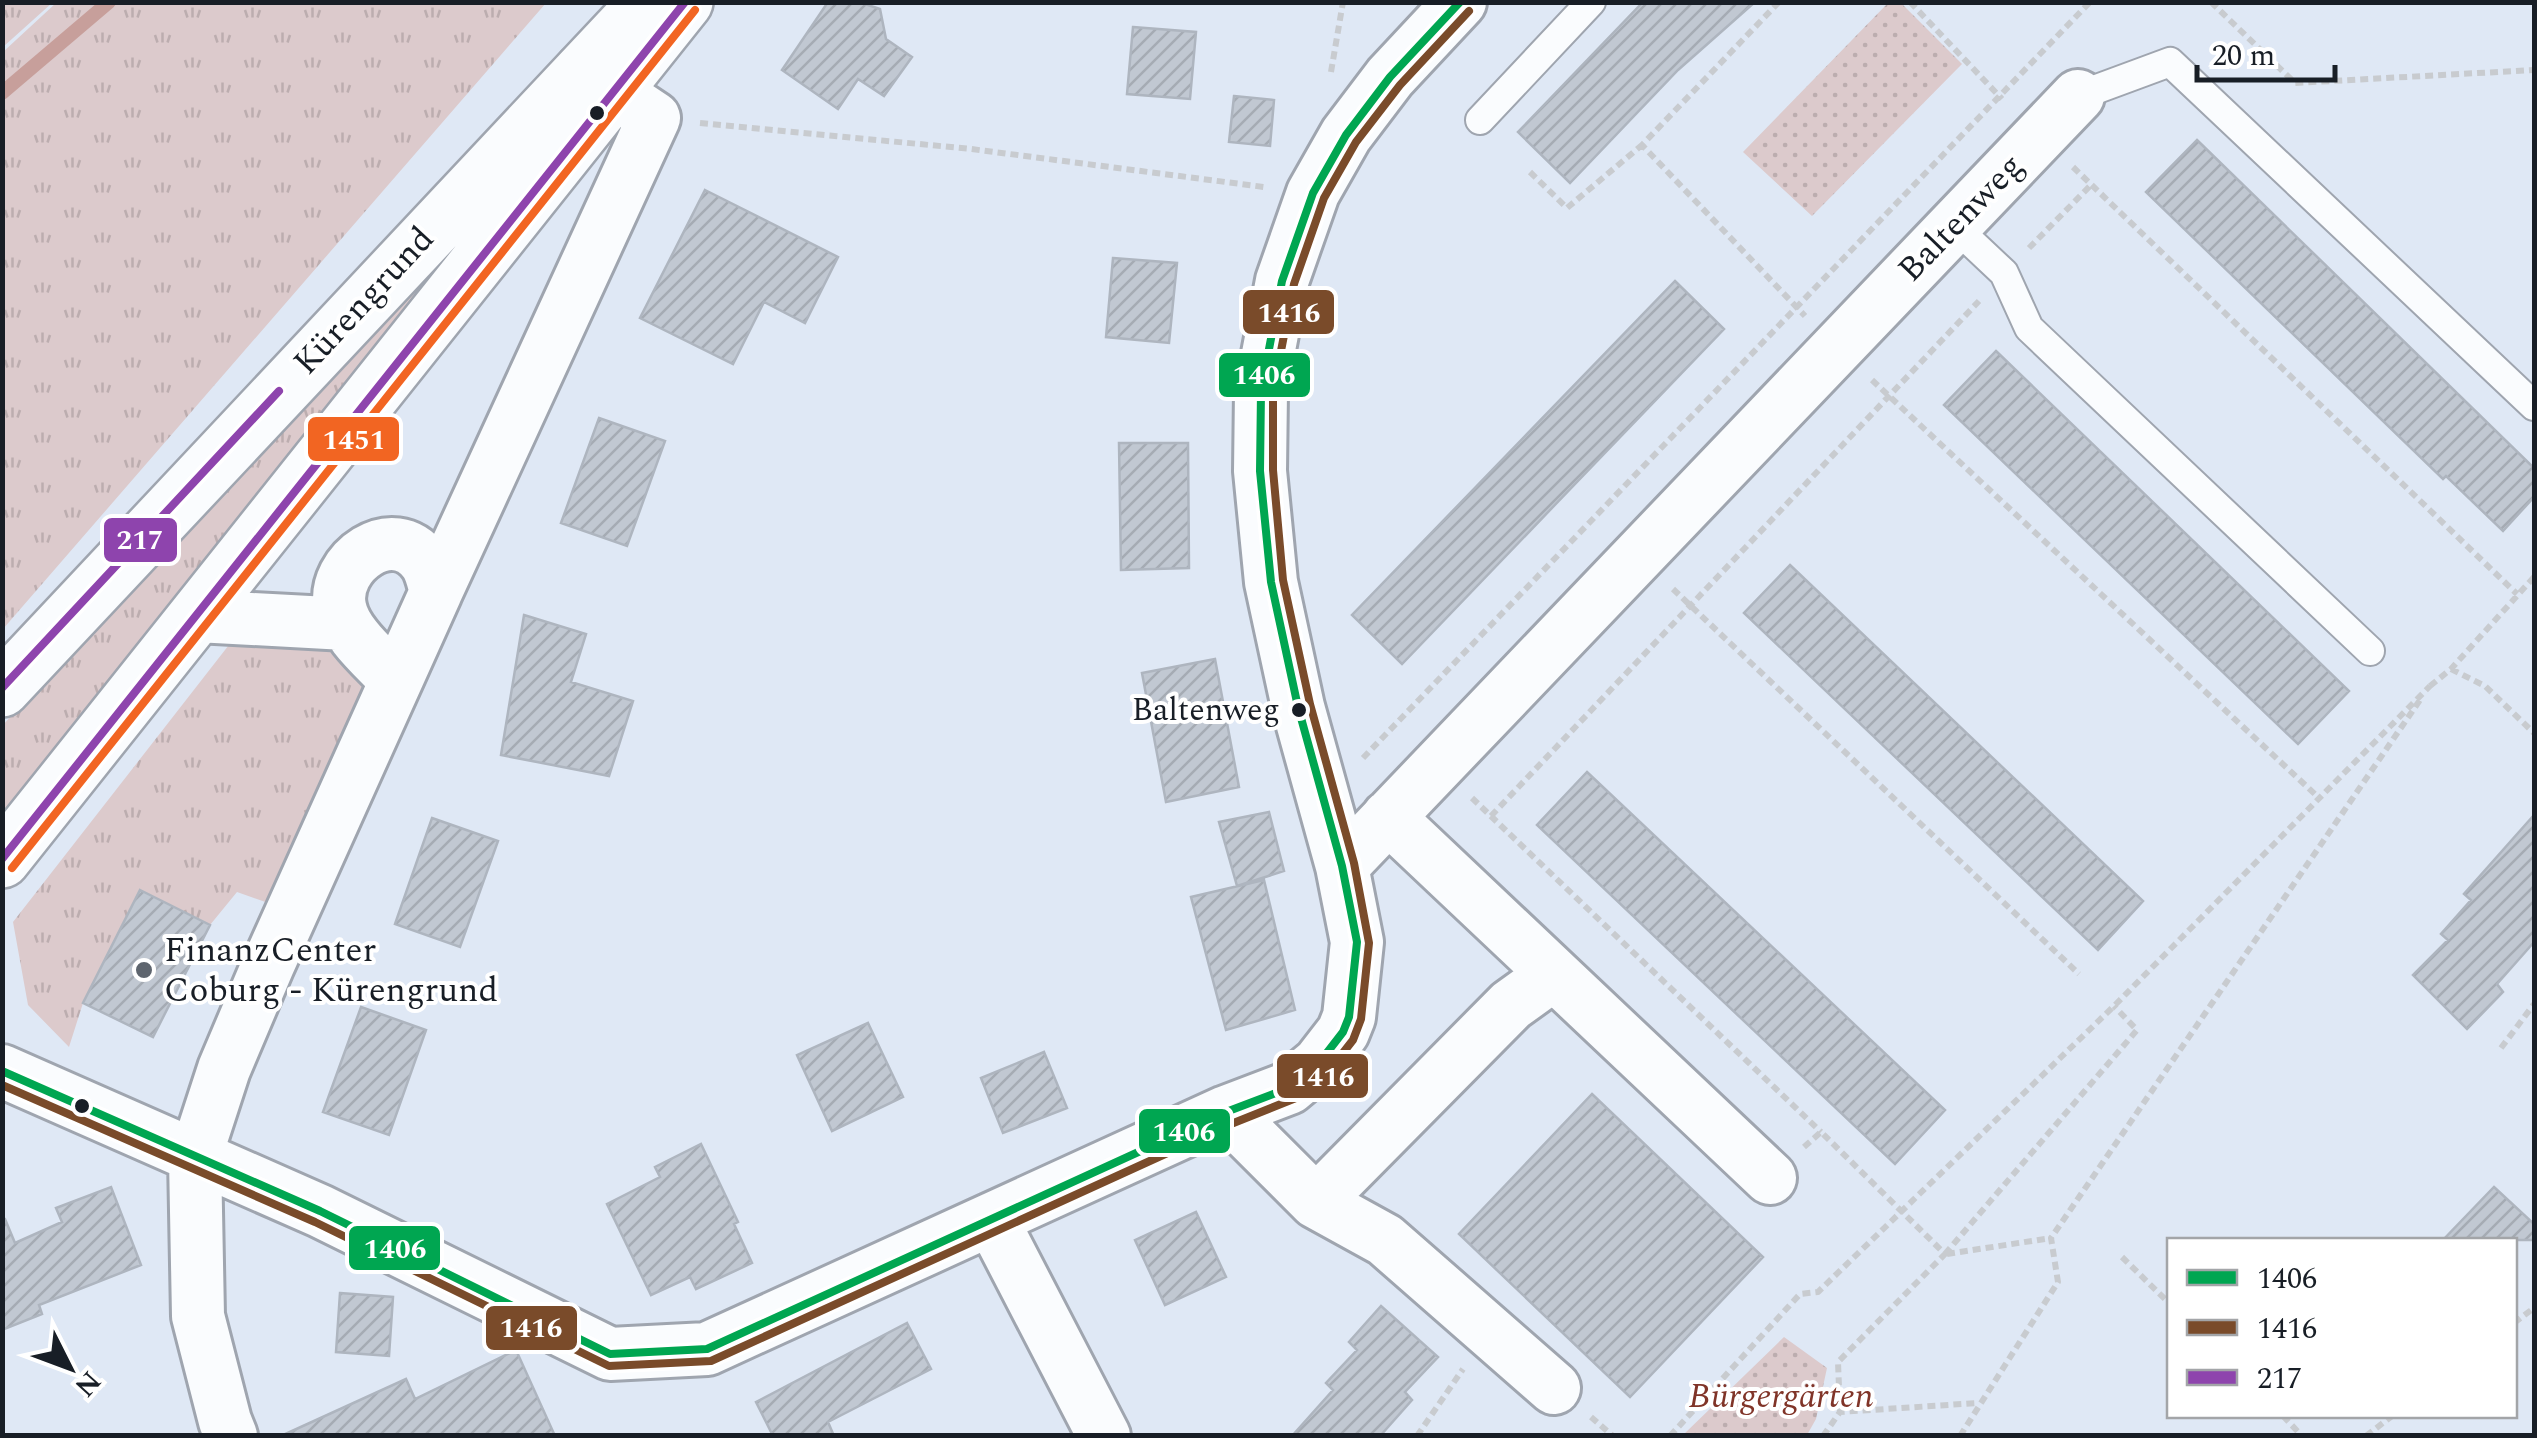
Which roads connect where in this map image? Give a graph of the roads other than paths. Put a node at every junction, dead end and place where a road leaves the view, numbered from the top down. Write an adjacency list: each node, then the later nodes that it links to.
1 (646, 2): 5 (main road, Kürengrund)
2 (685, 2): 5 (main road, Kürengrund)
3 (1460, 2): 18 (street)
4 (1592, 2): 7 (lane)
5 (617, 93): 10 (street); 11 (main road, Kürengrund); 15 (main road, Kürengrund)
6 (2078, 96): 8 (street, Baltenweg); 9 (lane)
7 (1480, 120)
8 (1954, 226): 13 (lane); 16 (street, Baltenweg)
9 (2534, 406)
10 (436, 592): 12 (street); 14 (street)
11 (196, 616): 12 (street); 17 (main road, Kürengrund)
12 (346, 624): 14 (street)
13 (2370, 651)
14 (396, 681): 22 (street)
15 (2, 689)
16 (1388, 818): 18 (street, Baltenweg); 19 (street)
17 (2, 860)
18 (1342, 866): 21 (street)
19 (1554, 974): 23 (street); 24 (street)
20 (2, 1070): 22 (street)
21 (1226, 1112): 24 (street); 25 (street)
22 (195, 1158): 25 (street); 27 (street)
23 (1770, 1178)
24 (1316, 1202): 26 (street)
25 (992, 1220): 28 (street)
26 (1554, 1388)
27 (231, 1436)
28 (1104, 1436)

